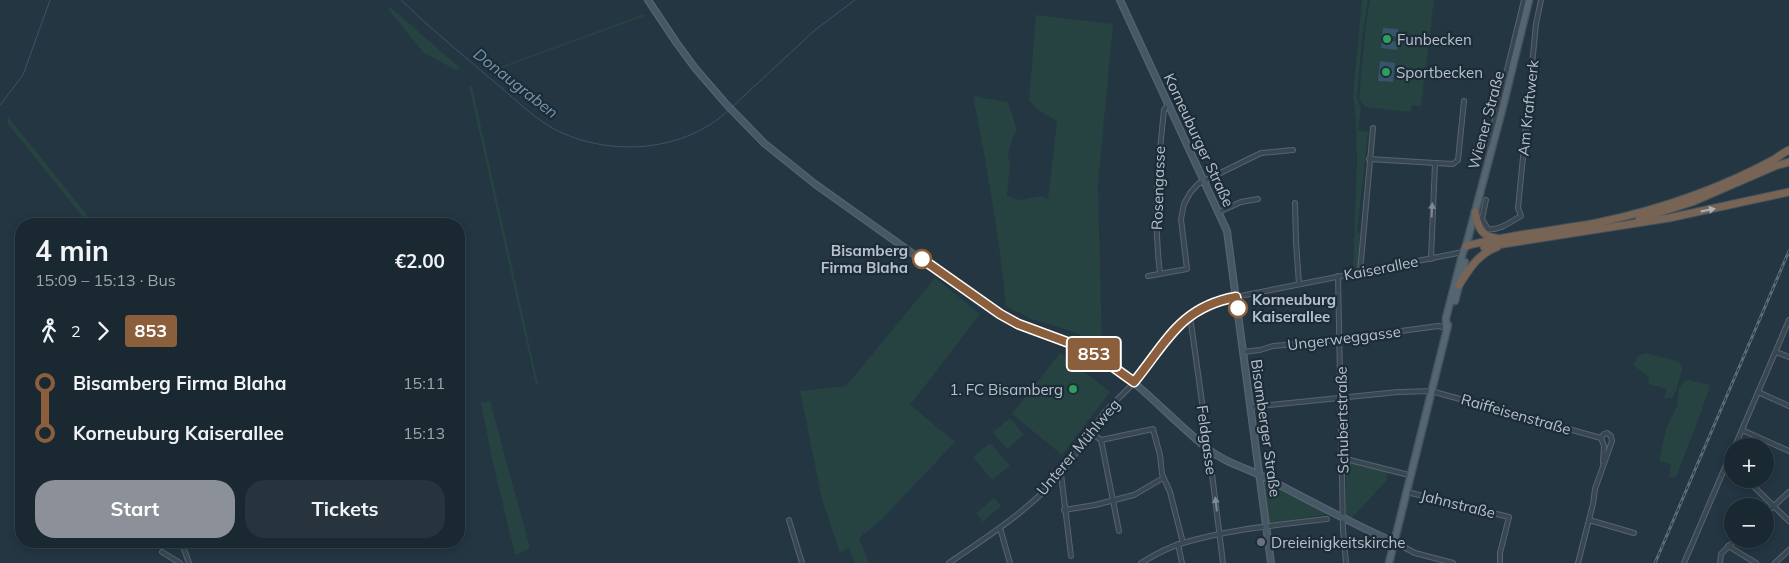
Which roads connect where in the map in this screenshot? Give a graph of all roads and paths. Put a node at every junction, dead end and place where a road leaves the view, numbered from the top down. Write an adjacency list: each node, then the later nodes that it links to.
1 (648, 0): 44 (main road)
2 (1120, 0): 7 (main road, Korneuburger Straße)
3 (1524, 0): 8 (street)
4 (1529, 0): 8 (main road, Wiener Straße)
5 (1542, 0): 21 (street, Am Kraftwerk)
6 (1464, 100): 15 (street)
7 (1168, 104): 18 (main road, Korneuburger Straße); 31 (street, Rosengasse)
8 (1500, 110): 24 (main road, Wiener Straße)
9 (1373, 128): 13 (street)
10 (1294, 150): 18 (street)
11 (1789, 150): 16 (highway)
12 (1789, 157): 16 (highway)
13 (1370, 158): 15 (street); 30 (street)
14 (1789, 162): 16 (highway)
15 (1435, 163): 29 (street, one-way to 15)
16 (1775, 163): 17 (highway)
17 (1751, 174): 25 (highway); 26 (highway)
18 (1204, 181): 23 (main road, Korneuburger Straße); 31 (street, Rosengasse)
19 (1789, 192): 25 (highway, one-way to 19)
20 (1258, 199): 23 (street)
21 (1486, 200)
22 (1295, 203): 34 (street)
23 (1219, 212): 36 (main road, Korneuburger Straße)
24 (1475, 212): 26 (highway); 28 (main road, Wiener Straße)
25 (1619, 225): 27 (highway)
26 (1499, 238): 28 (highway)
27 (1505, 244): 28 (highway); 35 (highway)
28 (1462, 250): 29 (street, Kaiserallee); 35 (main road, Wiener Straße); 39 (main road, Wiener Straße)
29 (1431, 259): 30 (street, Kaiserallee)
30 (1360, 272): 33 (street, Kaiserallee)
31 (1160, 273): 32 (street, Rosengasse)
32 (1148, 276)
33 (1338, 276): 34 (street, Kaiserallee); 40 (street, Schubertstraße)
34 (1299, 284): 36 (street, Kaiserallee)
35 (1459, 285): 39 (main road, Wiener Straße)
36 (1236, 297): 37 (street, Kaiserallee); 41 (main road, Bisamberger Straße)
37 (1190, 316): 44 (street, Kaiserallee); 57 (street, Feldgasse)
38 (1789, 320): 42 (street)
39 (1446, 328): 40 (street, Ungerweggasse); 45 (main road, Wiener Straße)
40 (1340, 339): 41 (street, Ungerweggasse); 47 (street, Schubertstraße)
41 (1243, 352): 49 (main road, Bisamberger Straße)
42 (1776, 352): 43 (street); 46 (street)
43 (1789, 357)
44 (1134, 382): 51 (street, Unterer Mühlweg); 57 (main road)
45 (1431, 391): 47 (street, Raiffeisenstraße); 52 (street, Raiffeisenstraße); 67 (main road, Wiener Straße)
46 (1758, 392): 48 (street); 50 (street)
47 (1341, 397): 49 (street, Raiffeisenstraße); 59 (street, Schubertstraße)
48 (1789, 406)
49 (1250, 407): 64 (main road, Bisamberger Straße)
50 (1742, 430): 53 (street); 58 (street)
51 (1090, 432): 54 (street); 62 (street, Unterer Mühlweg)
52 (1601, 438): 55 (street); 56 (street)
53 (1738, 438)
54 (1101, 440): 65 (street); 70 (street)
55 (1610, 443): 56 (street); 60 (street)
56 (1604, 444): 60 (street)
57 (1209, 450): 64 (main road); 82 (street, Feldgasse, one-way to 57)
58 (1789, 450)
59 (1342, 458): 63 (street); 74 (street, Schubertstraße)
60 (1604, 462): 76 (street)
61 (1724, 471): 105 (street)
62 (1060, 474): 72 (street); 79 (street, Unterer Mühlweg)
63 (1405, 474)
64 (1260, 475): 74 (main road); 78 (main road, Bisamberger Straße)
65 (1164, 478): 70 (street); 84 (street)
66 (1755, 488): 69 (street)
67 (1407, 492): 83 (main road, Wiener Straße); 103 (street, Jahnstraße)
68 (1789, 492): 71 (street)
69 (1766, 498)
70 (1113, 502): 72 (street); 80 (street)
71 (1774, 506): 77 (street)
72 (1064, 510): 90 (street)
73 (1327, 519): 78 (street)
74 (1343, 519): 83 (main road); 100 (street, Schubertstraße)
75 (789, 520): 93 (street)
76 (1589, 520): 81 (street); 104 (street)
77 (1789, 521)
78 (1267, 527): 82 (street); 99 (main road, Bisamberger Straße)
79 (1000, 528): 94 (street, Unterer Mühlweg); 95 (street)
80 (1119, 531)
81 (1634, 533)
82 (1220, 534): 84 (street); 98 (street, Feldgasse)
83 (1394, 542): 101 (main road, Wiener Straße); 102 (street)
84 (1180, 543): 96 (street); 97 (street)
85 (184, 548): 92 (street)
86 (1726, 548): 106 (street)
87 (1731, 548): 107 (street)
88 (1789, 550): 108 (street)
89 (162, 552): 91 (street)
90 (1071, 556)
91 (180, 563)
92 (189, 563)
93 (802, 563)
94 (950, 563)
95 (1010, 563)
96 (1141, 563)
97 (1182, 563)
98 (1223, 563)
99 (1271, 563)
100 (1346, 563)
101 (1389, 563)
102 (1453, 563)
103 (1500, 563)
104 (1578, 563)
105 (1684, 563)
106 (1720, 563)
107 (1756, 563)
108 (1774, 563)

